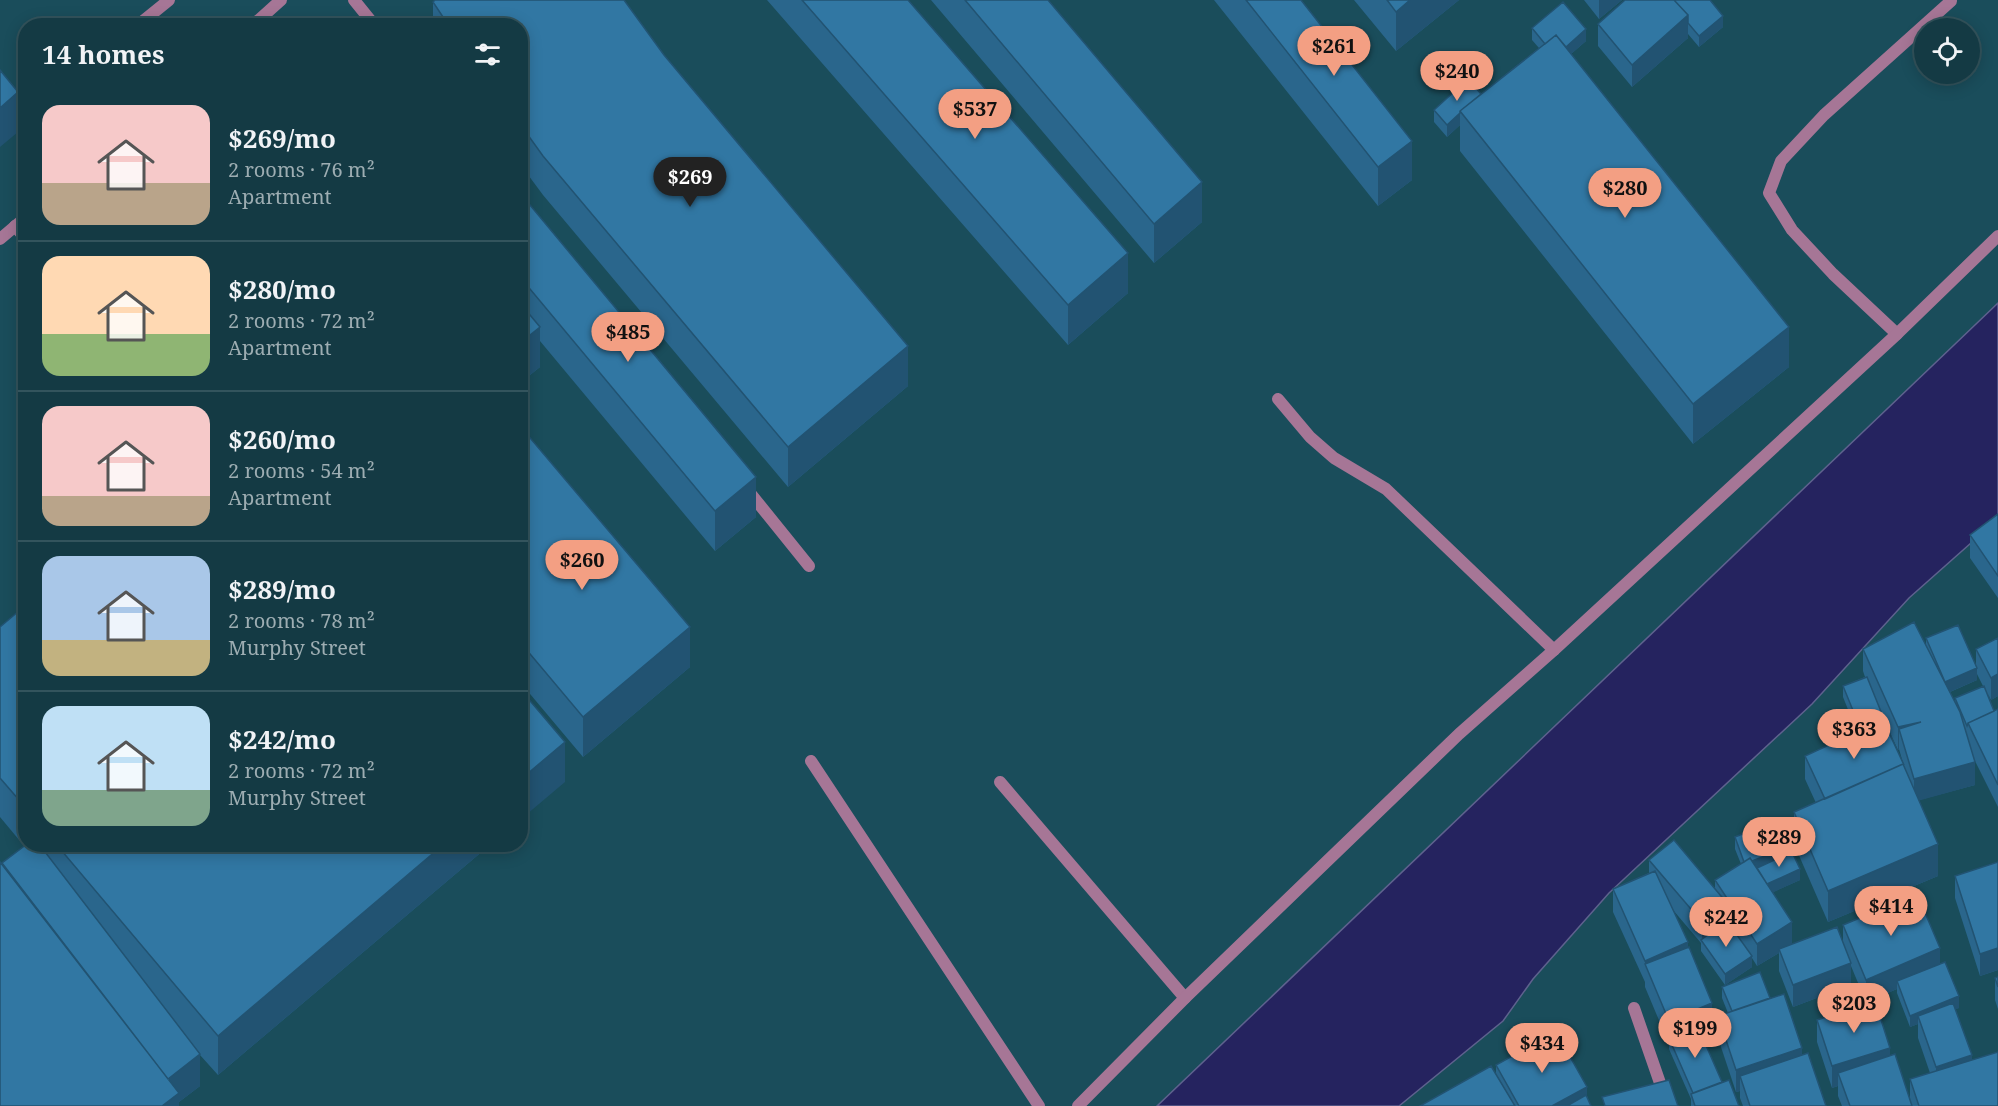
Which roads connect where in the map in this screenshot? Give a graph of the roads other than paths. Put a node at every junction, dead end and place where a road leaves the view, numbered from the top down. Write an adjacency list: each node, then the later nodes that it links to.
1 (169, 0): 5 (street)
2 (281, 0): 6 (street)
3 (354, 0): 7 (street)
4 (1951, 1): 15 (street)
5 (147, 18)
6 (261, 18)
7 (369, 18)
8 (0, 104): 9 (street)
9 (18, 125)
10 (18, 224): 11 (street)
11 (15, 226): 12 (street); 14 (street)
12 (18, 230)
13 (1998, 236): 15 (street)
14 (0, 239)
15 (1897, 334): 19 (street)
16 (1278, 399): 19 (street)
17 (735, 474): 18 (street)
18 (809, 566)
19 (1554, 650): 22 (street)
20 (811, 760): 24 (street)
21 (1000, 782): 22 (street)
22 (1185, 998): 25 (street)
23 (1634, 1008): 26 (street)
24 (1039, 1106)
25 (1078, 1106)
26 (1668, 1106)

